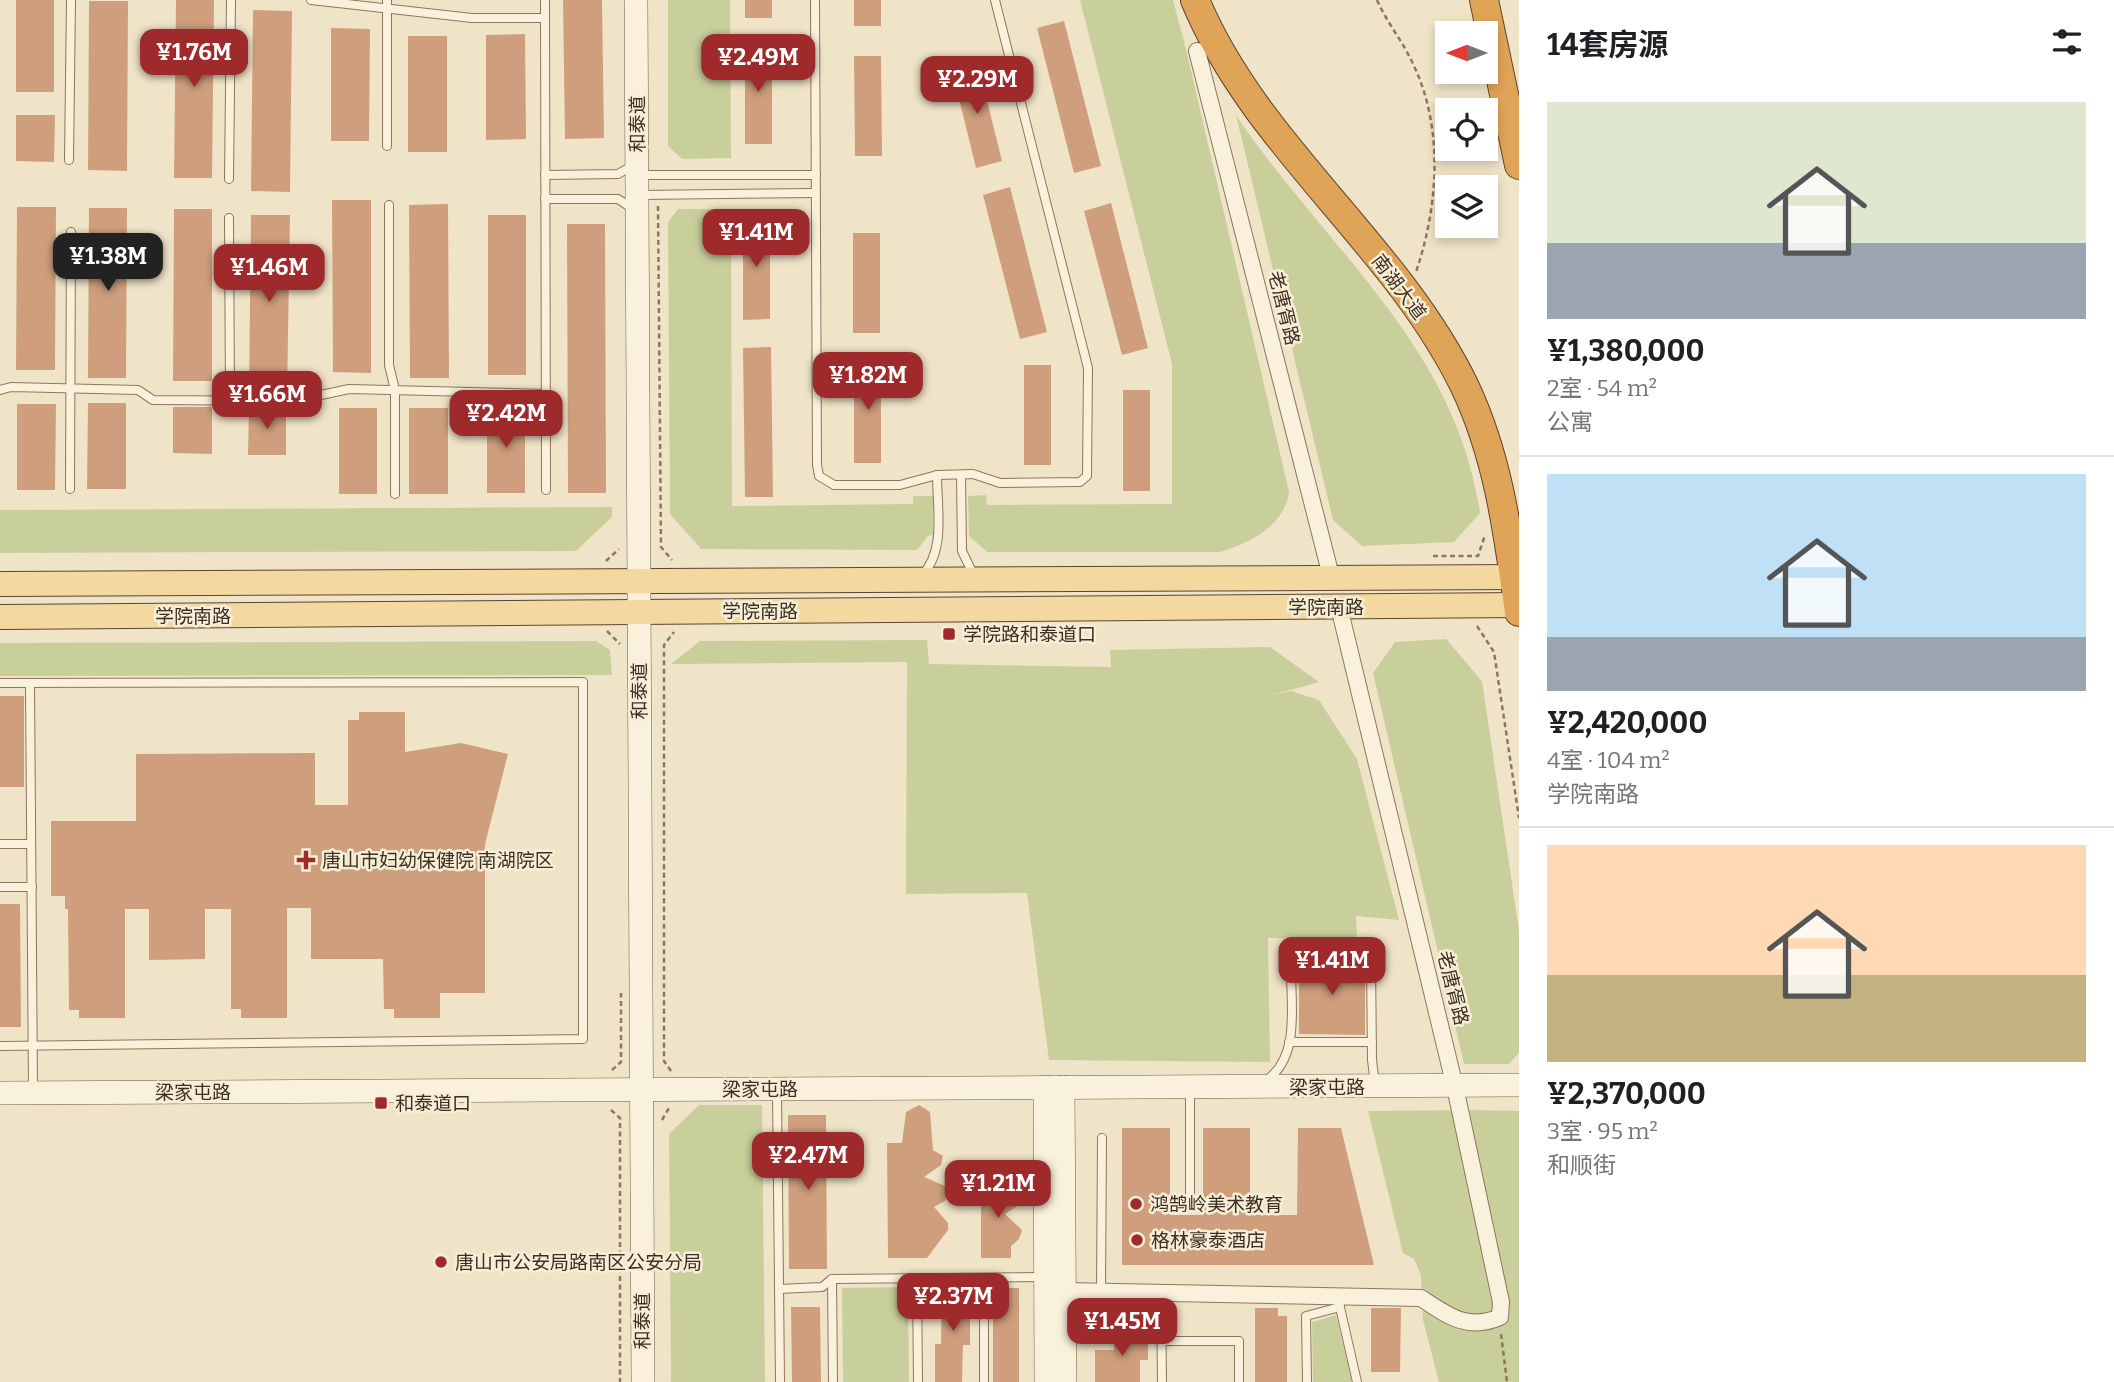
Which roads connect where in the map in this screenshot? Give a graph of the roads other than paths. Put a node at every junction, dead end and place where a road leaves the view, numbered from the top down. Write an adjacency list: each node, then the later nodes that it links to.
1 (71, 0): 15 (lane)
2 (231, 0): 19 (lane)
3 (311, 0): 11 (lane)
4 (387, 0): 11 (lane)
5 (545, 0): 12 (lane)
6 (636, 0): 20 (street, 和泰道)
7 (816, 0): 18 (lane)
8 (995, 0): 32 (lane)
9 (1195, 0): 37 (highway, 南湖大道)
10 (1483, 0): 16 (highway)
11 (386, 10): 12 (lane); 14 (lane)
12 (545, 18): 17 (lane)
13 (1197, 51): 36 (street, 老唐胥路)
14 (387, 146)
15 (69, 160)
16 (1519, 164)
17 (545, 175): 20 (lane); 22 (lane)
18 (816, 175): 20 (lane); 21 (lane)
19 (229, 179)
20 (641, 188): 21 (lane); 22 (lane); 40 (street, 和泰道)
21 (816, 193): 31 (lane)
22 (545, 199): 29 (lane)
23 (388, 205): 28 (lane)
24 (229, 218): 30 (lane)
25 (71, 232): 26 (lane)
26 (70, 388): 27 (lane); 30 (lane); 33 (lane)
27 (0, 390)
28 (395, 390): 29 (lane); 30 (lane); 35 (lane)
29 (546, 394): 34 (lane)
30 (230, 401)
31 (937, 475): 32 (lane); 39 (lane)
32 (961, 475): 38 (lane)
33 (70, 489)
34 (546, 490)
35 (395, 494)
36 (1331, 576): 37 (main road, 学院南路); 38 (main road, 学院南路)
37 (1517, 577): 43 (highway, 南湖大道)
38 (976, 578): 39 (main road, 学院南路)
39 (918, 579): 40 (main road, 学院南路)
40 (639, 581): 41 (main road, 学院南路); 44 (street, 和泰道)
41 (0, 584)
42 (1339, 607): 43 (main road, 学院南路); 44 (main road, 学院南路); 61 (street, 老唐胥路)
43 (1519, 608)
44 (639, 612): 45 (main road, 学院南路); 63 (street, 和泰道)
45 (0, 617)
46 (30, 683): 47 (lane); 49 (lane); 55 (lane)
47 (0, 684)
48 (0, 844): 49 (lane)
49 (32, 844): 51 (lane)
50 (0, 887): 51 (lane)
51 (32, 887): 55 (lane)
52 (1289, 1042): 53 (lane); 53 (lane); 59 (lane)
53 (1371, 1042): 60 (lane)
54 (0, 1046): 55 (lane)
55 (33, 1046): 65 (lane)
56 (1519, 1085): 61 (street, 梁家屯路)
57 (1054, 1087): 58 (street, 梁家屯路); 62 (street, 梁家屯路); 71 (street)
58 (1190, 1087): 59 (street, 梁家屯路); 67 (lane)
59 (1255, 1087): 60 (street, 梁家屯路)
60 (1384, 1087): 61 (street, 梁家屯路)
61 (1455, 1087): 75 (street, 老唐胥路)
62 (778, 1089): 63 (street, 梁家屯路); 72 (lane)
63 (640, 1090): 65 (street, 梁家屯路); 77 (street, 和泰道)
64 (0, 1093): 65 (street, 梁家屯路)
65 (33, 1093)
66 (1102, 1138): 73 (lane)
67 (1190, 1202)
68 (917, 1278): 69 (lane); 70 (lane); 80 (lane)
69 (984, 1278): 71 (lane); 81 (lane)
70 (832, 1279): 72 (lane); 79 (lane)
71 (1055, 1284): 73 (street); 82 (street); 83 (street)
72 (779, 1289): 78 (lane)
73 (1101, 1292): 74 (street)
74 (1161, 1293): 75 (street); 76 (lane)
75 (1339, 1302): 86 (lane); 87 (lane)
76 (1161, 1341): 84 (lane); 85 (lane)
77 (643, 1382)
78 (780, 1382)
79 (833, 1382)
80 (918, 1382)
81 (984, 1382)
82 (1046, 1382)
83 (1065, 1382)
84 (1162, 1382)
85 (1239, 1382)
86 (1307, 1382)
87 (1357, 1382)

